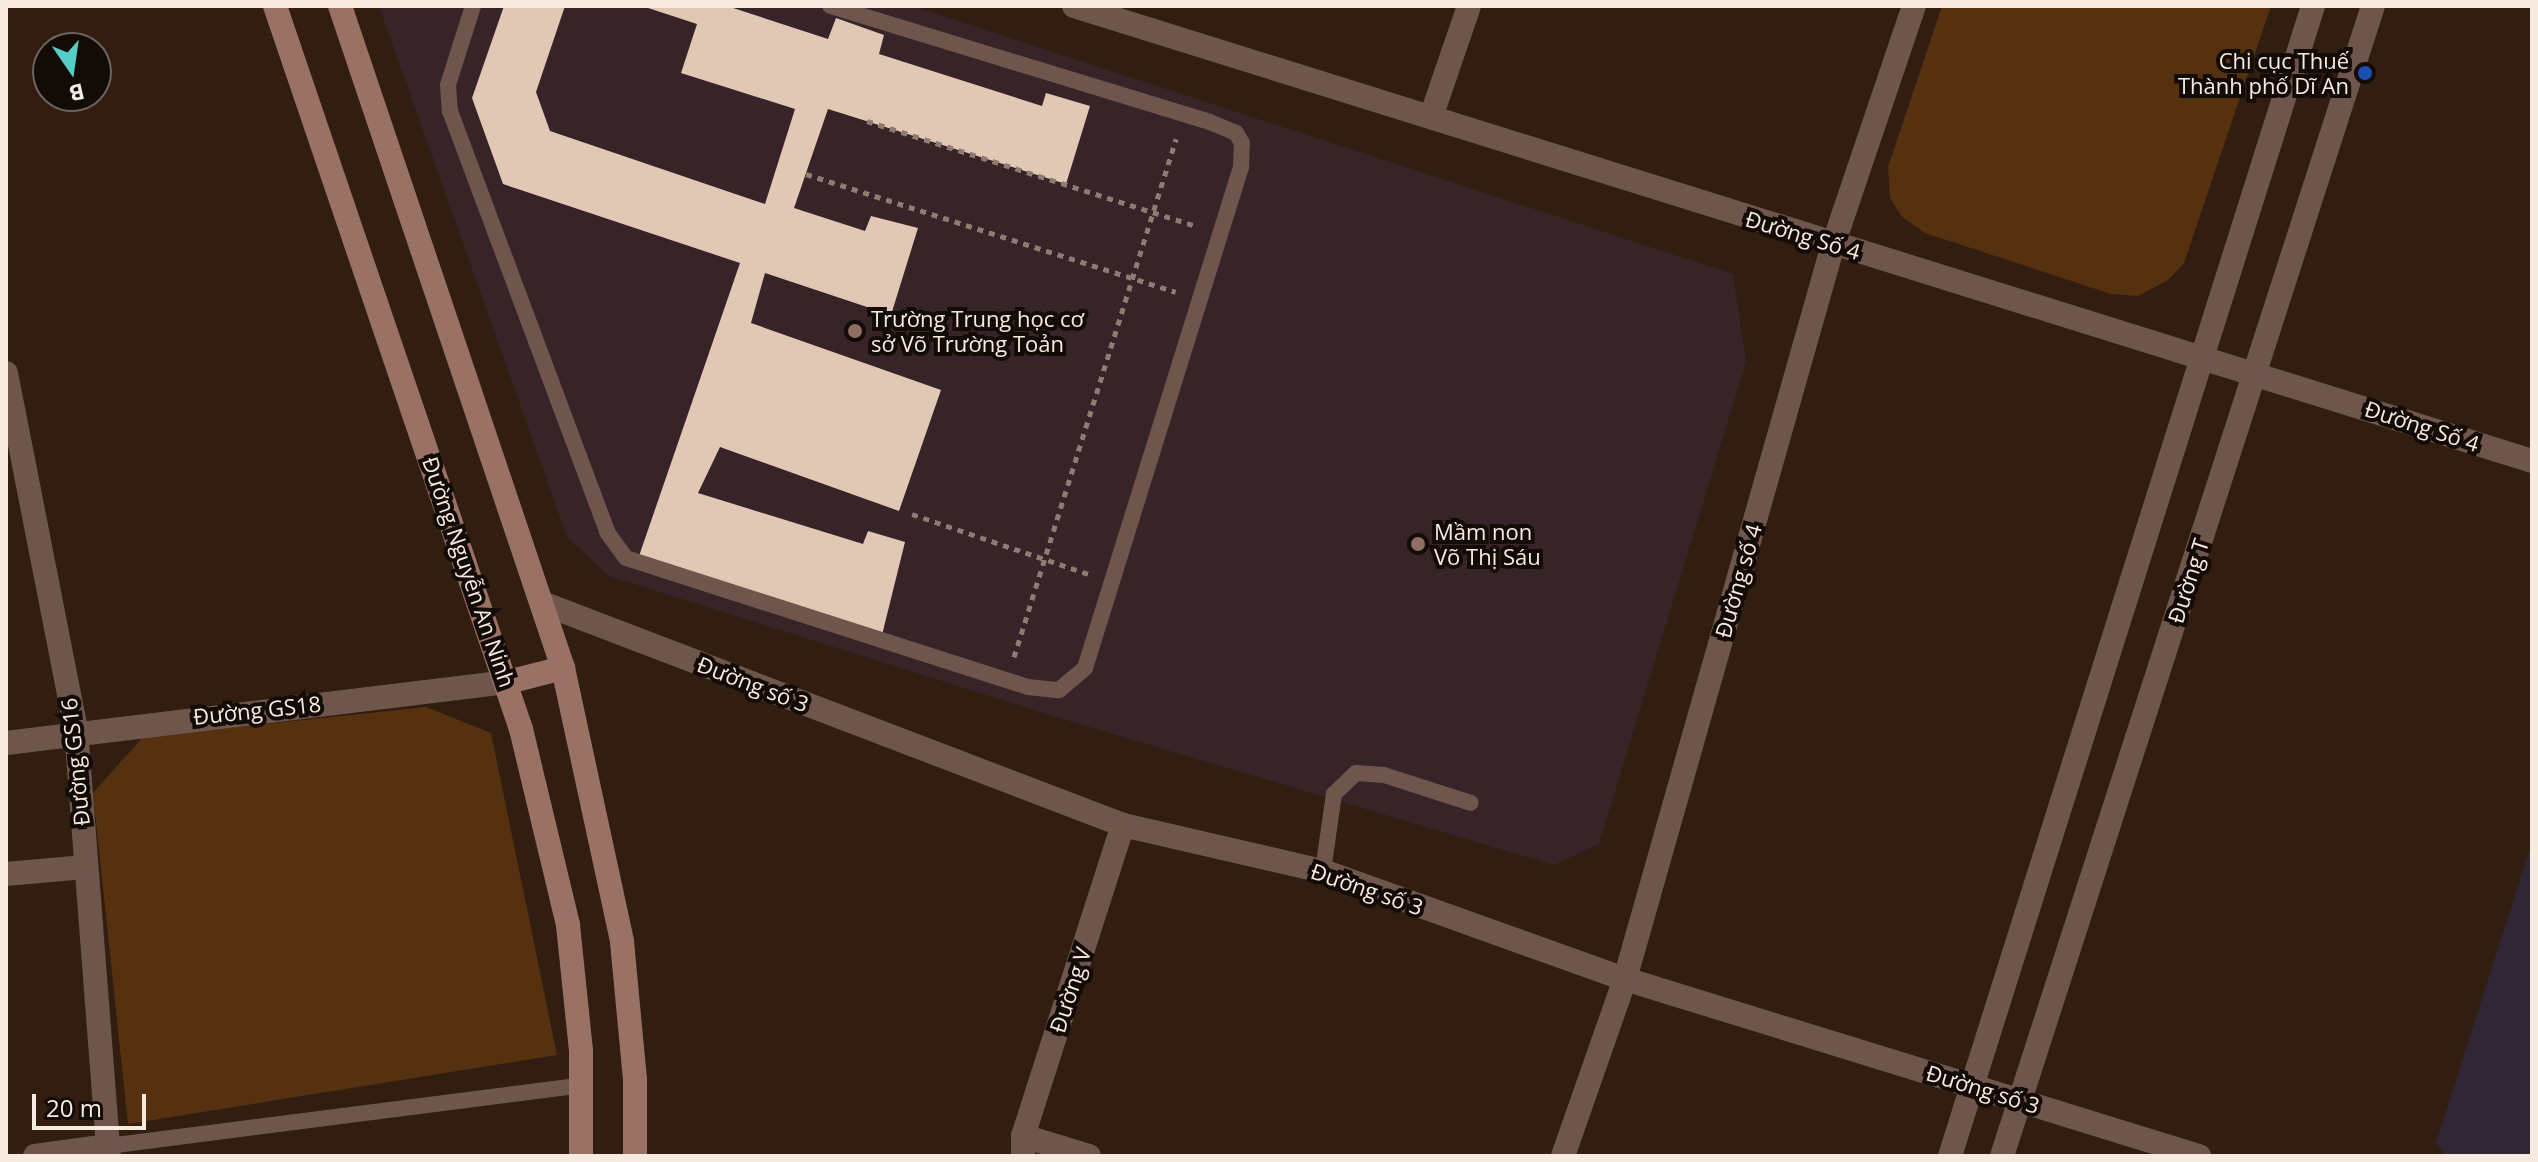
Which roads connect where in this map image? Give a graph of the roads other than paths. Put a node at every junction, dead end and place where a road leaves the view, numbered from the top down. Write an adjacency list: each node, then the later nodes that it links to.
1 (275, 6): 18 (main road, Đường Nguyễn An Ninh)
2 (340, 6): 16 (main road)
3 (473, 6): 4 (lane)
4 (830, 6)
5 (1074, 6): 10 (street, Đường Số 4)
6 (1469, 6): 10 (street)
7 (1914, 6): 11 (street, Đường số 4)
8 (2313, 6): 12 (street)
9 (2373, 6): 14 (street, Đường T)
10 (1431, 117): 11 (street, Đường Số 4)
11 (1833, 245): 12 (street, Đường Số 4); 26 (street, Đường số 4)
12 (2203, 356): 14 (street, Đường Số 4); 28 (street)
13 (6, 373): 19 (street, Đường GS16)
14 (2255, 373): 15 (street, Đường Số 4); 29 (street, Đường T)
15 (2532, 461)
16 (542, 603): 17 (main road); 22 (street, Đường số 3)
17 (563, 668): 18 (main road); 34 (main road)
18 (508, 682): 19 (street, Đường GS18); 27 (main road, Đường Nguyễn An Ninh)
19 (76, 730): 20 (street, Đường GS18); 23 (street, Đường GS16)
20 (6, 743)
21 (1471, 803): 24 (lane)
22 (1123, 825): 24 (street, Đường số 3); 30 (street, Đường V)
23 (85, 867): 25 (street); 31 (street, Đường GS16)
24 (1323, 871): 26 (street, Đường số 3)
25 (6, 874)
26 (1625, 979): 28 (street, Đường số 3); 36 (street, Đường số 4)
27 (581, 1085): 31 (lane); 33 (main road, Đường Nguyễn An Ninh)
28 (1975, 1087): 29 (street, Đường số 3); 37 (street)
29 (2021, 1101): 38 (street, Đường T); 39 (street, Đường số 3)
30 (1023, 1146): 35 (street)
31 (108, 1151): 32 (street)
32 (35, 1156)
33 (581, 1156)
34 (635, 1156)
35 (1089, 1156)
36 (1563, 1156)
37 (1950, 1156)
38 (2002, 1156)
39 (2199, 1156)

